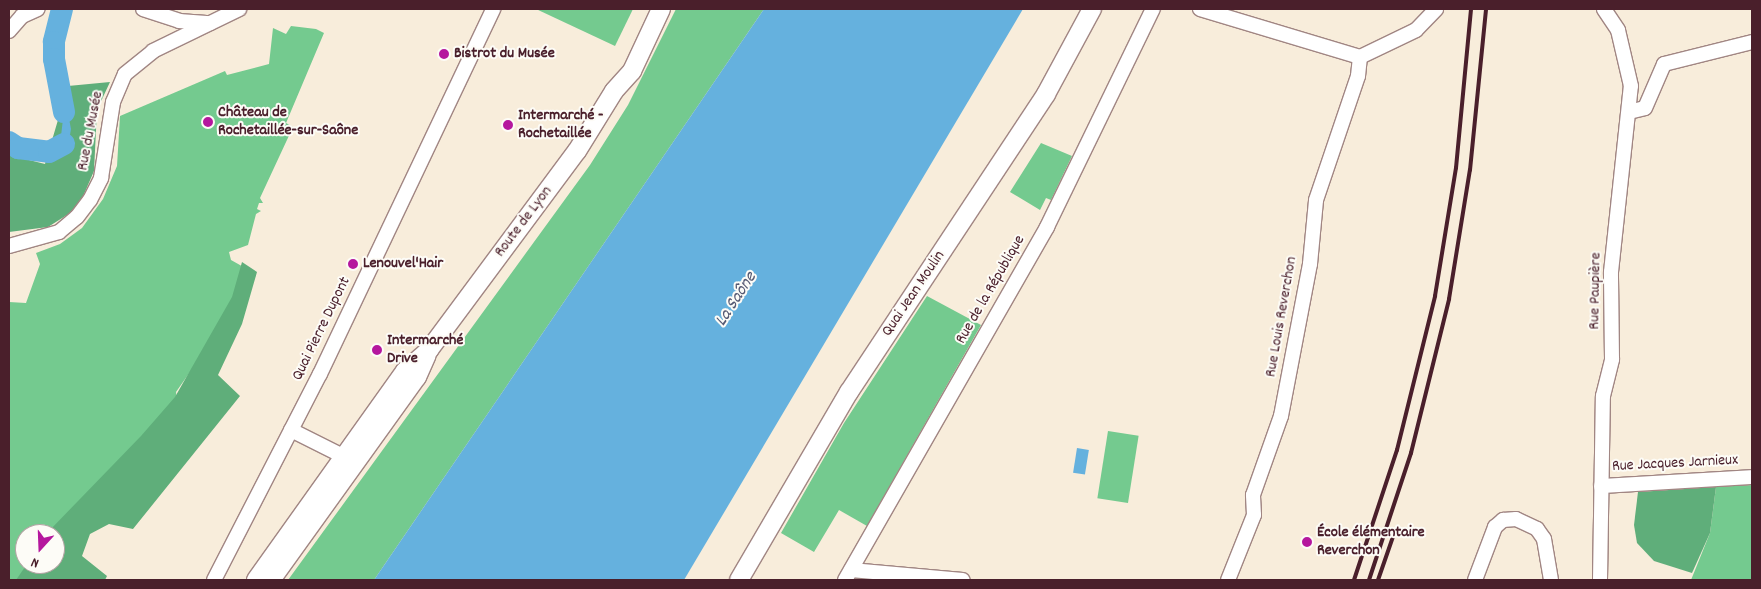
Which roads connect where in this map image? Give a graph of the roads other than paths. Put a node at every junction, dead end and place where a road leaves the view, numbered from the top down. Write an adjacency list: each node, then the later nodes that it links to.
1 (38, 9): 13 (street)
2 (143, 9): 12 (street)
3 (239, 9): 12 (street, Rue du Musée)
4 (493, 9): 20 (street, Quai Pierre Dupont)
5 (650, 9): 16 (main road, Route de Lyon)
6 (661, 9): 16 (main road, Route de Lyon)
7 (1092, 9): 28 (main road, Quai Jean Moulin)
8 (1153, 9): 24 (street, Rue de la République)
9 (1201, 9): 15 (street)
10 (1436, 9): 15 (street)
11 (1604, 9): 17 (street, Rue Paupière)
12 (211, 23): 18 (street, Rue du Musée)
13 (9, 31)
14 (1752, 42): 17 (street)
15 (1360, 57): 30 (street, Rue Louis Reverchon)
16 (614, 91): 19 (main road, Route de Lyon)
17 (1629, 112): 23 (street, Rue Paupière)
18 (9, 246)
19 (429, 350): 21 (main road, Route de Lyon); 27 (main road, Route de Lyon)
20 (291, 430): 21 (street); 25 (street, Quai Pierre Dupont)
21 (343, 456): 26 (main road, Route de Lyon)
22 (1752, 477): 23 (street, Rue Jacques Jarnieux)
23 (1601, 486): 33 (street, Rue Paupière)
24 (848, 575): 29 (street)
25 (214, 580)
26 (256, 580)
27 (271, 580)
28 (739, 580)
29 (963, 580)
30 (1228, 580)
31 (1475, 580): 32 (street)
32 (1550, 580)
33 (1600, 580)

